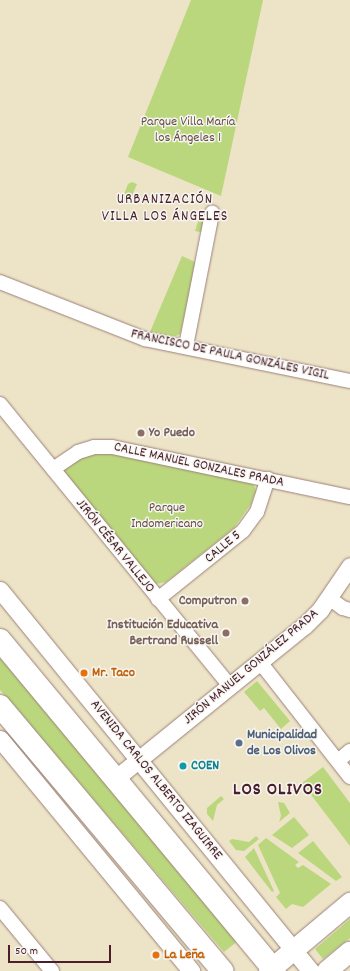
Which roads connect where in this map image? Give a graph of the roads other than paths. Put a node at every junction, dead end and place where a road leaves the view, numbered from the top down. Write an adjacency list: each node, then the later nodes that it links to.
1 (212, 213): 3 (street)
2 (1, 284): 3 (street, FRANCISCO DE PAULA GONZÁLES VIGIL)
3 (186, 346): 4 (street, FRANCISCO DE PAULA GONZÁLES VIGIL)
4 (350, 381)
5 (0, 404): 6 (street, JIRÓN CÉSAR VALLEJO)
6 (53, 469): 7 (street, CALLE MANUEL GONZALES PRADA); 12 (street, JIRÓN CÉSAR VALLEJO)
7 (268, 479): 8 (street, CALLE MANUEL GONZALES PRADA); 12 (street, CALLE 5)
8 (350, 497)
9 (350, 566): 11 (street, JIRÓN MANUEL GONZÁLEZ PRADA)
10 (0, 590): 20 (street, AVENIDA CARLOS ALBERTO IZAGUIRRE)
11 (329, 598): 13 (street); 15 (street, JIRÓN MANUEL GONZÁLEZ PRADA)
12 (158, 599): 16 (street, JIRÓN CÉSAR VALLEJO)
13 (350, 610)
14 (0, 640): 23 (main road, AVENIDA CARLOS ALBERTO IZAGUIRRE)
15 (260, 662): 16 (street, JIRÓN MANUEL GONZÁLEZ PRADA); 21 (street)
16 (230, 686): 20 (street, JIRÓN MANUEL GONZÁLEZ PRADA)
17 (0, 706): 31 (main road)
18 (0, 739): 30 (street)
19 (350, 751): 21 (street)
20 (140, 758): 23 (street, JIRÓN MANUEL GONZÁLEZ PRADA); 26 (street, AVENIDA CARLOS ALBERTO IZAGUIRRE)
21 (338, 761): 22 (street)
22 (350, 777)
23 (116, 778): 28 (main road, AVENIDA CARLOS ALBERTO IZAGUIRRE)
24 (350, 903): 26 (main road)
25 (0, 908): 29 (street)
26 (294, 950): 28 (main road); 32 (street, AVENIDA CARLOS ALBERTO IZAGUIRRE)
27 (350, 952): 33 (main road)
28 (273, 970)
29 (52, 971)
30 (191, 971)
31 (222, 971)
32 (311, 971)
33 (327, 971)

